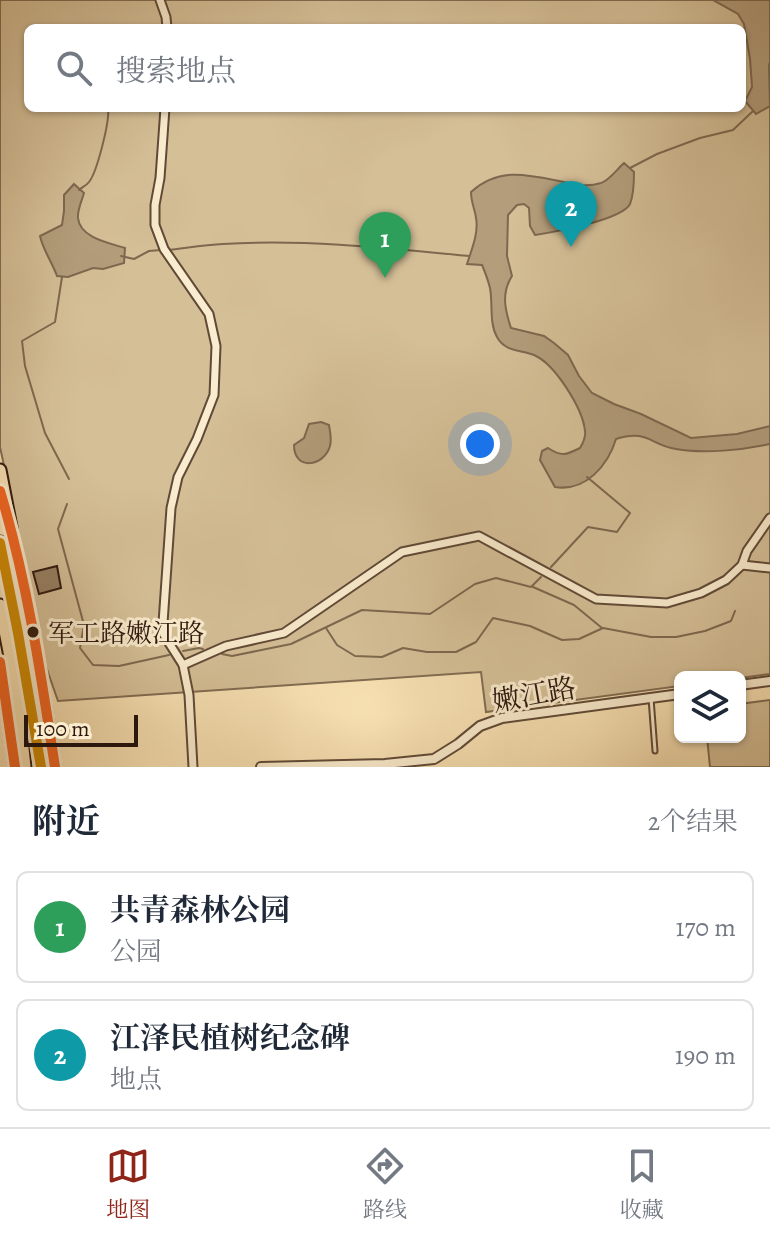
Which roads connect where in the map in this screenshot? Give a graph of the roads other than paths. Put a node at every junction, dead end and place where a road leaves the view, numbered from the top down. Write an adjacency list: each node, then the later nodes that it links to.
1 (160, 0): 2 (street)
2 (167, 24)
3 (165, 112): 13 (street)
4 (0, 470): 7 (main road)
5 (0, 491): 7 (main road)
6 (770, 518): 9 (street)
7 (11, 527): 22 (main road)
8 (0, 542): 21 (main road)
9 (742, 565): 10 (street); 13 (street)
10 (770, 568)
11 (0, 605): 20 (main road)
12 (0, 662): 19 (main road)
13 (183, 665): 23 (street)
14 (770, 681): 15 (street)
15 (746, 684)
16 (674, 695): 17 (street, 嫩江路)
17 (651, 698): 18 (lane); 24 (street, 嫩江路)
18 (655, 751)
19 (15, 767)
20 (25, 767)
21 (38, 767)
22 (55, 767)
23 (193, 767)
24 (261, 767)

